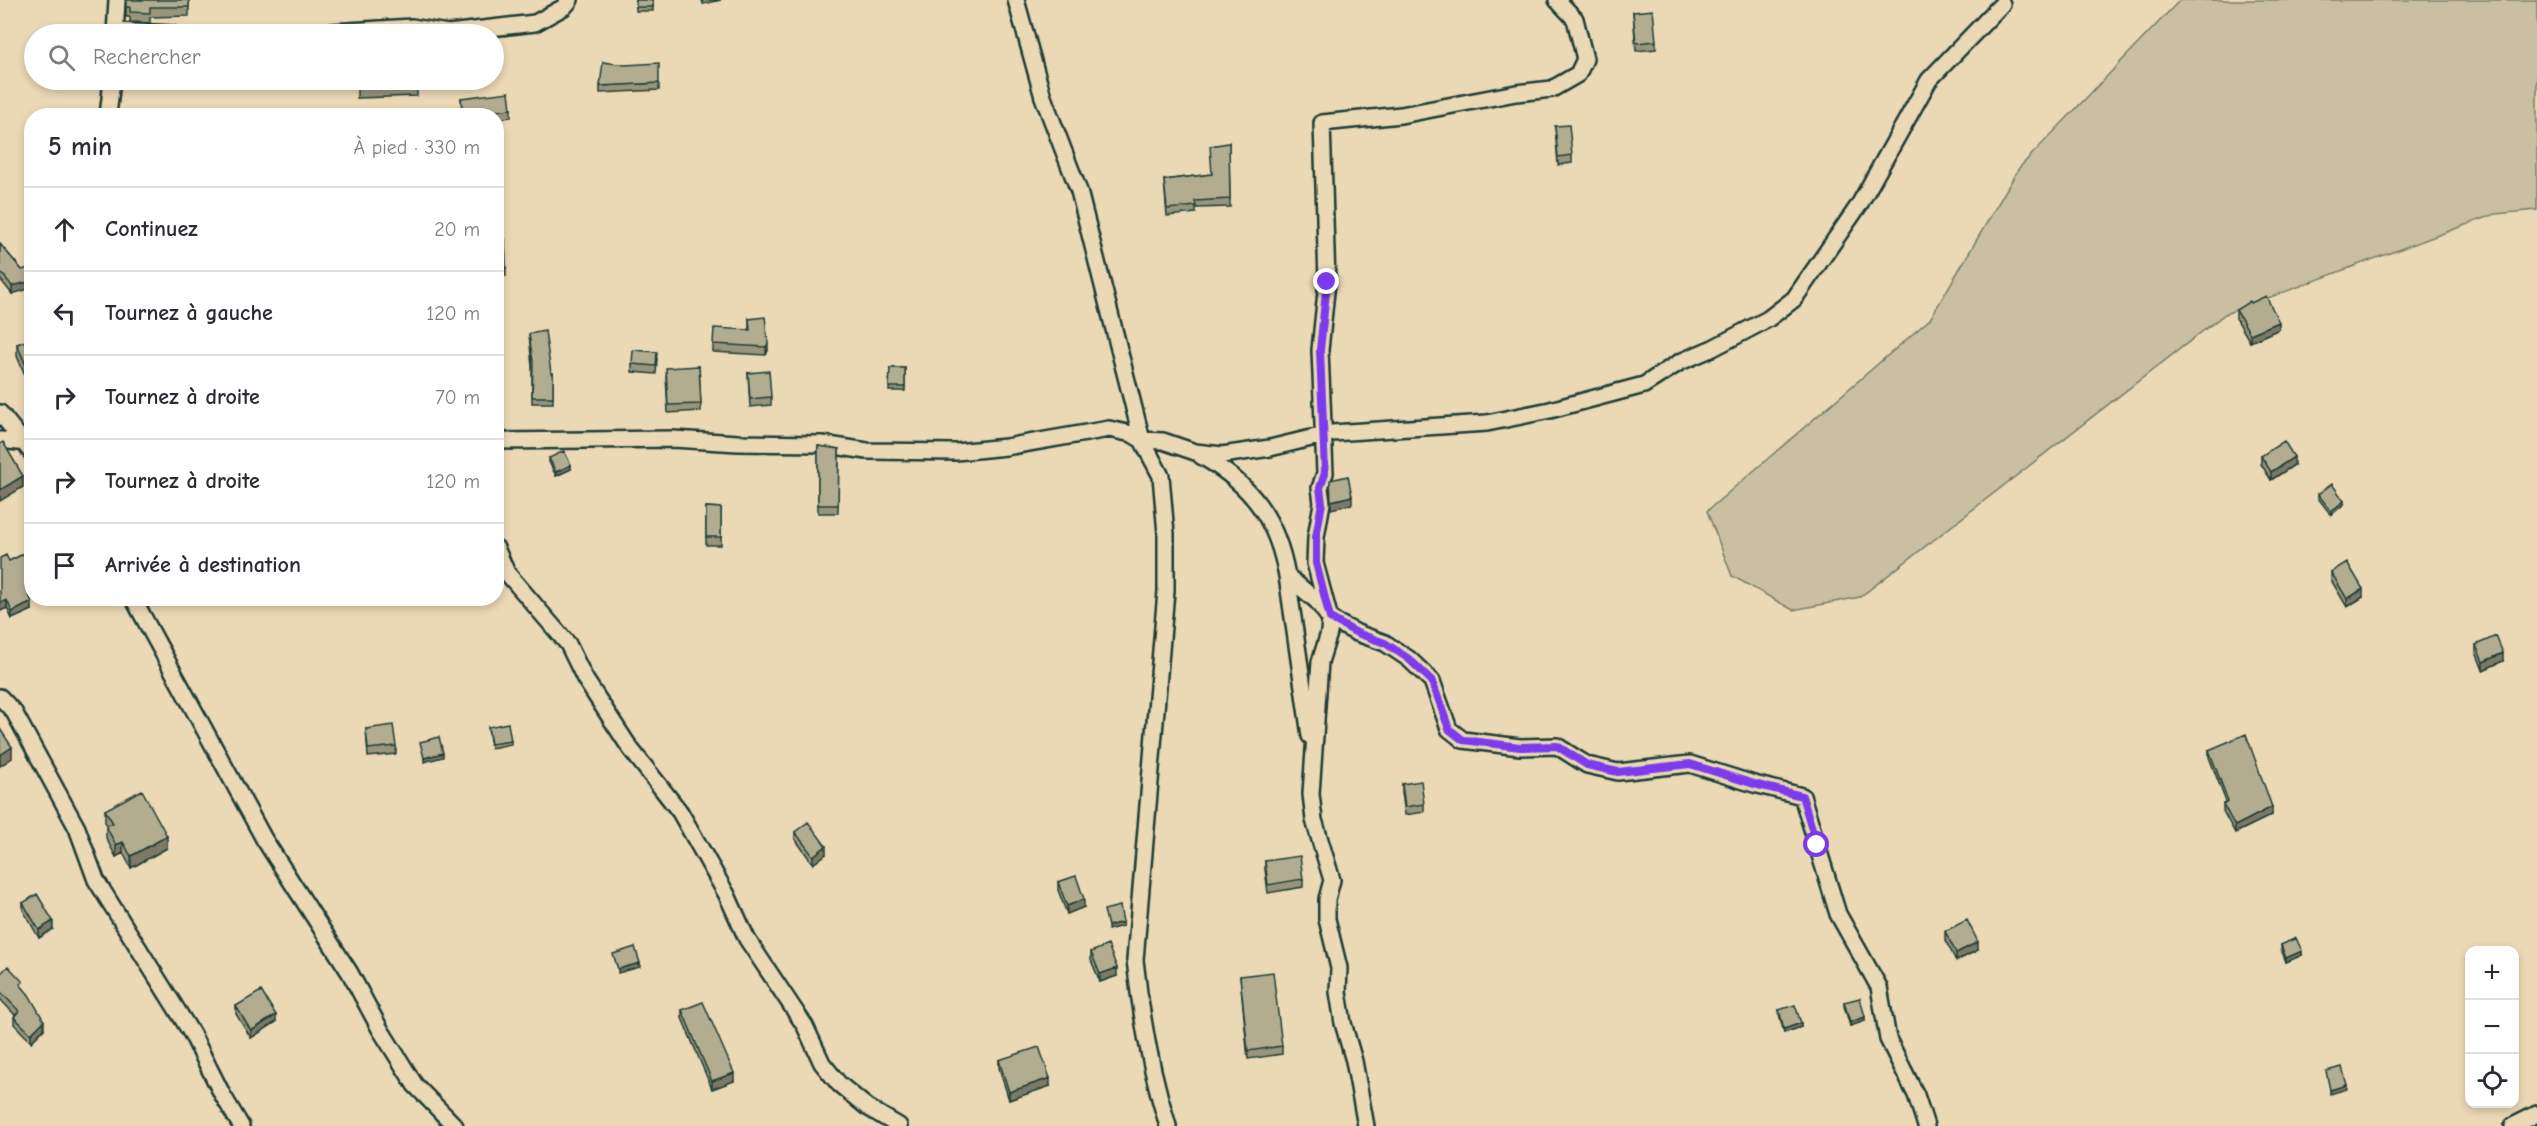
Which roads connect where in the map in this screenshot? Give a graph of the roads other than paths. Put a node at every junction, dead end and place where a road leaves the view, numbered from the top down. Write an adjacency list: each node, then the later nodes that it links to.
1 (117, 0): 6 (street)
2 (570, 0): 7 (street)
3 (1016, 0): 13 (street)
4 (1557, 0): 11 (street)
5 (2002, 4): 11 (street)
6 (116, 24)
7 (504, 27)
8 (111, 90): 9 (street)
9 (109, 108)
10 (0, 413): 14 (street)
11 (1324, 436): 17 (street); 21 (street)
12 (0, 440): 16 (street)
13 (1142, 440): 15 (street); 17 (street); 28 (street)
14 (24, 441)
15 (504, 441)
16 (24, 445)
17 (1195, 452): 19 (street)
18 (504, 566): 27 (street)
19 (1287, 576): 21 (street); 23 (street)
20 (137, 606): 26 (street)
21 (1330, 618): 23 (street); 30 (street)
22 (0, 697): 25 (street)
23 (1312, 752): 29 (street)
24 (2537, 1114): 31 (street)
25 (241, 1126)
26 (455, 1126)
27 (899, 1126)
28 (1168, 1126)
29 (1366, 1126)
30 (1926, 1126)
31 (2513, 1126)

